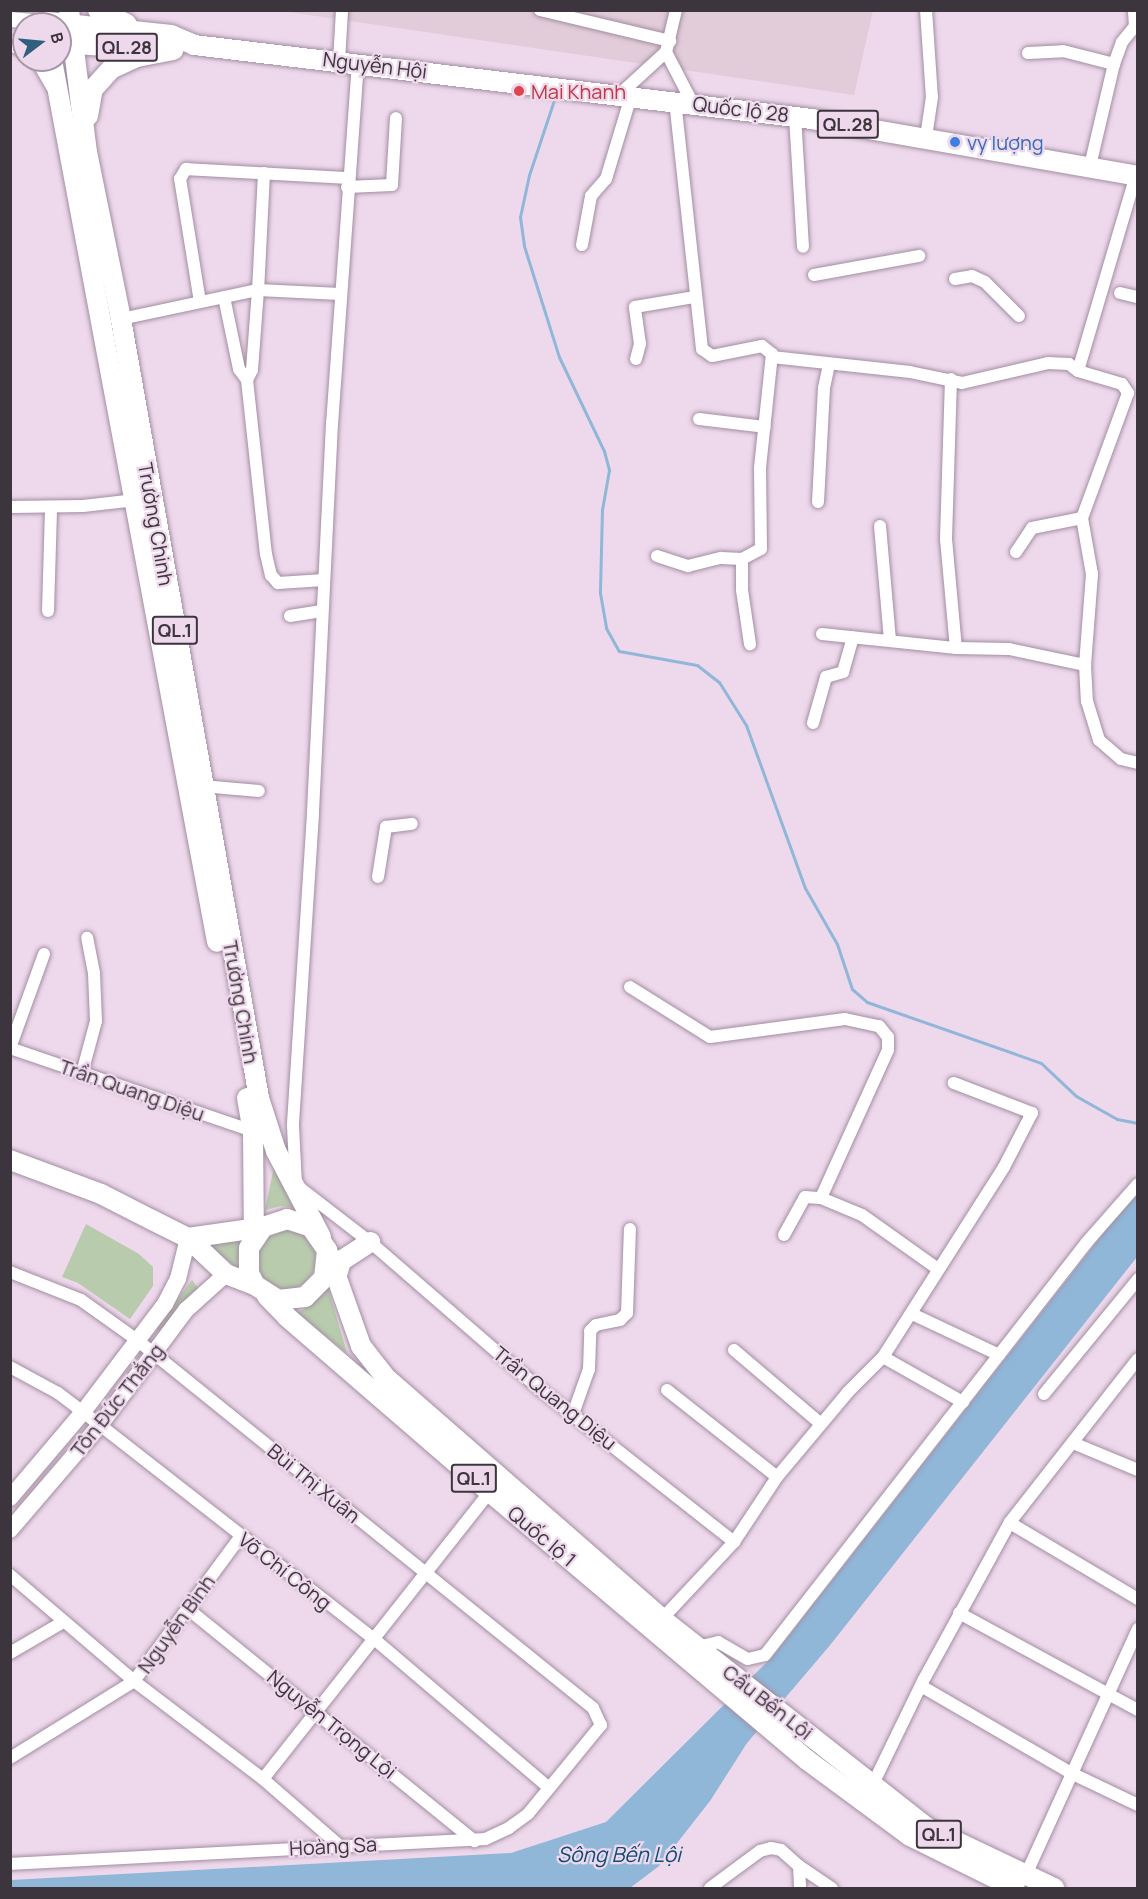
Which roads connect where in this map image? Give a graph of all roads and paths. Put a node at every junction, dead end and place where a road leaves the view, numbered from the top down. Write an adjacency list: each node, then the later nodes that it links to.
1 (98, 10): 8 (main road)
2 (342, 10): 12 (street)
3 (540, 10): 9 (street)
4 (676, 10): 9 (street)
5 (926, 10): 22 (street)
6 (1134, 10): 13 (street)
7 (72, 30): 8 (main road, Nguyễn Hội / QL.28)
8 (172, 43): 12 (main road, Nguyễn Hội / QL.28); 23 (main road)
9 (668, 47): 18 (street); 19 (street)
10 (72, 50): 23 (main road, Trường Chinh / QL.1)
11 (1028, 53): 13 (street)
12 (348, 61): 16 (main road, Nguyễn Hội / QL.28); 27 (street)
13 (1113, 64): 24 (street)
14 (45, 72): 17 (street)
15 (54, 72): 17 (main road, Trường Chinh / QL.1)
16 (556, 87): 18 (main road, Quốc lộ 28 / QL.28)
17 (58, 96): 50 (main road, Trường Chinh / QL.1)
18 (625, 96): 19 (main road, Quốc lộ 28 / QL.28); 28 (street)
19 (684, 102): 20 (main road, Quốc lộ 28 / QL.28); 37 (street)
20 (795, 116): 22 (main road, Quốc lộ 28 / QL.28); 29 (street)
21 (396, 118): 27 (street)
22 (926, 137): 24 (main road, Quốc lộ 28 / QL.28)
23 (87, 152): 41 (main road, Trường Chinh / QL.1)
24 (1090, 166): 26 (main road, Quốc lộ 28 / QL.28)
25 (264, 173): 27 (street); 33 (street); 39 (street)
26 (1136, 175): 45 (street)
27 (347, 182): 35 (street)
28 (582, 245)
29 (803, 247)
30 (919, 255): 31 (street)
31 (814, 275)
32 (955, 279): 40 (street)
33 (258, 290): 35 (street); 36 (street); 46 (street)
34 (1120, 293): 38 (street)
35 (340, 294): 59 (street)
36 (224, 297): 39 (street); 46 (street)
37 (695, 297): 42 (street); 43 (street)
38 (1137, 297)
39 (200, 302): 41 (street)
40 (1019, 316)
41 (121, 319): 71 (main road, Trường Chinh / QL.1)
42 (772, 357): 44 (street); 49 (street)
43 (636, 359)
44 (829, 364): 47 (street); 51 (street)
45 (1078, 370): 47 (street); 54 (street)
46 (247, 380): 59 (street)
47 (951, 380): 67 (street)
48 (699, 419): 49 (street)
49 (765, 427): 58 (street)
50 (136, 500): 53 (street); 81 (main road, Trường Chinh / QL.1)
51 (818, 502)
52 (10, 507): 53 (street)
53 (51, 507): 61 (street)
54 (1082, 518): 56 (street); 68 (street)
55 (880, 526): 65 (street)
56 (1016, 552)
57 (657, 556): 58 (street)
58 (742, 559): 66 (street)
59 (324, 580): 60 (street)
60 (322, 610): 62 (street); 84 (street)
61 (48, 611)
62 (290, 616)
63 (822, 634): 64 (street)
64 (854, 637): 65 (street); 69 (street)
65 (890, 640): 67 (street)
66 (750, 644)
67 (956, 648): 68 (street)
68 (1085, 665): 70 (street)
69 (813, 723)
70 (1137, 764)
71 (202, 786): 72 (street); 84 (main road, Trường Chinh / QL.1)
72 (259, 791)
73 (412, 824): 74 (street)
74 (378, 877)
75 (87, 938): 79 (street)
76 (44, 954): 78 (street)
77 (630, 987): 85 (street)
78 (10, 1048): 79 (street, Trần Quang Diệu)
79 (82, 1073): 81 (street, Trần Quang Diệu)
80 (954, 1083): 92 (street)
81 (253, 1131): 87 (main road, Trường Chinh / QL.1)
82 (10, 1160): 89 (main road)
83 (1137, 1184): 102 (street)
84 (296, 1185): 90 (street, Trần Quang Diệu); 91 (main road, Trường Chinh / QL.1)
85 (821, 1198): 88 (street); 92 (street)
86 (630, 1229): 110 (street)
87 (257, 1231): 89 (main road); 91 (main road); 97 (main road, QL.1)
88 (784, 1234)
89 (188, 1238): 94 (main road); 99 (main road, Tôn Đức Thắng)
90 (370, 1242): 95 (main road); 110 (street, Trần Quang Diệu)
91 (324, 1244): 95 (main road, Quốc lộ 1 / QL.1); 97 (main road)
92 (938, 1269): 98 (street)
93 (10, 1272): 99 (street, Bùi Thị Xuân)
94 (226, 1274): 97 (main road); 101 (main road, Tôn Đức Thắng)
95 (337, 1275): 127 (main road, Quốc lộ 1 / QL.1)
96 (1137, 1279): 107 (street)
97 (260, 1289): 116 (main road, Quốc lộ 1 / QL.1)
98 (912, 1314): 102 (street); 103 (street)
99 (137, 1340): 101 (street, Bùi Thị Xuân); 109 (main road, Tôn Đức Thắng)
100 (734, 1350): 111 (street)
101 (154, 1354): 112 (main road, Tôn Đức Thắng); 122 (street, Bùi Thị Xuân)
102 (999, 1355): 108 (street)
103 (883, 1357): 108 (street); 111 (street)
104 (1137, 1359): 113 (street)
105 (10, 1367): 109 (street, Võ Chí Công)
106 (667, 1390): 115 (street)
107 (1044, 1394)
108 (963, 1402): 131 (street)
109 (83, 1412): 112 (street, Võ Chí Công); 117 (main road, Tôn Đức Thắng)
110 (573, 1414): 121 (street, Trần Quang Diệu)
111 (821, 1424): 115 (street)
112 (100, 1425): 119 (main road, Tôn Đức Thắng); 120 (street, Võ Chí Công)
113 (1073, 1443): 114 (street); 118 (street)
114 (1137, 1470)
115 (777, 1477): 121 (street)
116 (490, 1492): 122 (street); 131 (main road, Quốc lộ 1 / QL.1)
117 (10, 1498)
118 (1010, 1522): 124 (street); 126 (street)
119 (10, 1530)
120 (240, 1537): 125 (street, Nguyễn Bình); 130 (street, Võ Chí Công)
121 (734, 1542): 127 (street)
122 (425, 1572): 130 (street); 138 (street, Bùi Thị Xuân)
123 (10, 1575): 128 (street)
124 (1137, 1599)
125 (188, 1609): 133 (street, Nguyễn Bình); 137 (street, Nguyễn Trọng Lội)
126 (959, 1613): 134 (street); 135 (street)
127 (662, 1619): 131 (main road, Quốc lộ 1 / QL.1)
128 (63, 1622): 132 (street); 133 (street)
129 (1137, 1629): 135 (street)
130 (373, 1638): 137 (street); 143 (street, Võ Chí Công)
131 (691, 1652): 142 (main road, Cầu Bến Lội / QL.1); 149 (main road, Cầu Bến Lội / QL.1)
132 (10, 1653)
133 (134, 1681): 139 (street, Nguyễn Bình); 141 (street)
134 (921, 1686): 140 (street); 142 (street)
135 (1105, 1695): 136 (street); 140 (street)
136 (1137, 1710)
137 (316, 1711): 141 (street); 145 (street, Nguyễn Trọng Lội)
138 (601, 1719): 143 (street, Hoàng Sa)
139 (10, 1758)
140 (1073, 1774): 144 (street); 150 (street)
141 (263, 1779): 146 (street)
142 (873, 1784): 149 (main road, QL.1)
143 (549, 1788): 145 (street, Hoàng Sa)
144 (1137, 1805)
145 (475, 1841): 146 (street, Hoàng Sa)
146 (340, 1846): 147 (street, Hoàng Sa)
147 (10, 1864)
148 (799, 1866): 151 (street); 152 (street); 153 (street)
149 (995, 1877): 150 (main road, QL.1)
150 (1020, 1884): 154 (main road, QL.1)
151 (710, 1888)
152 (800, 1888)
153 (832, 1888)
154 (1054, 1888)

